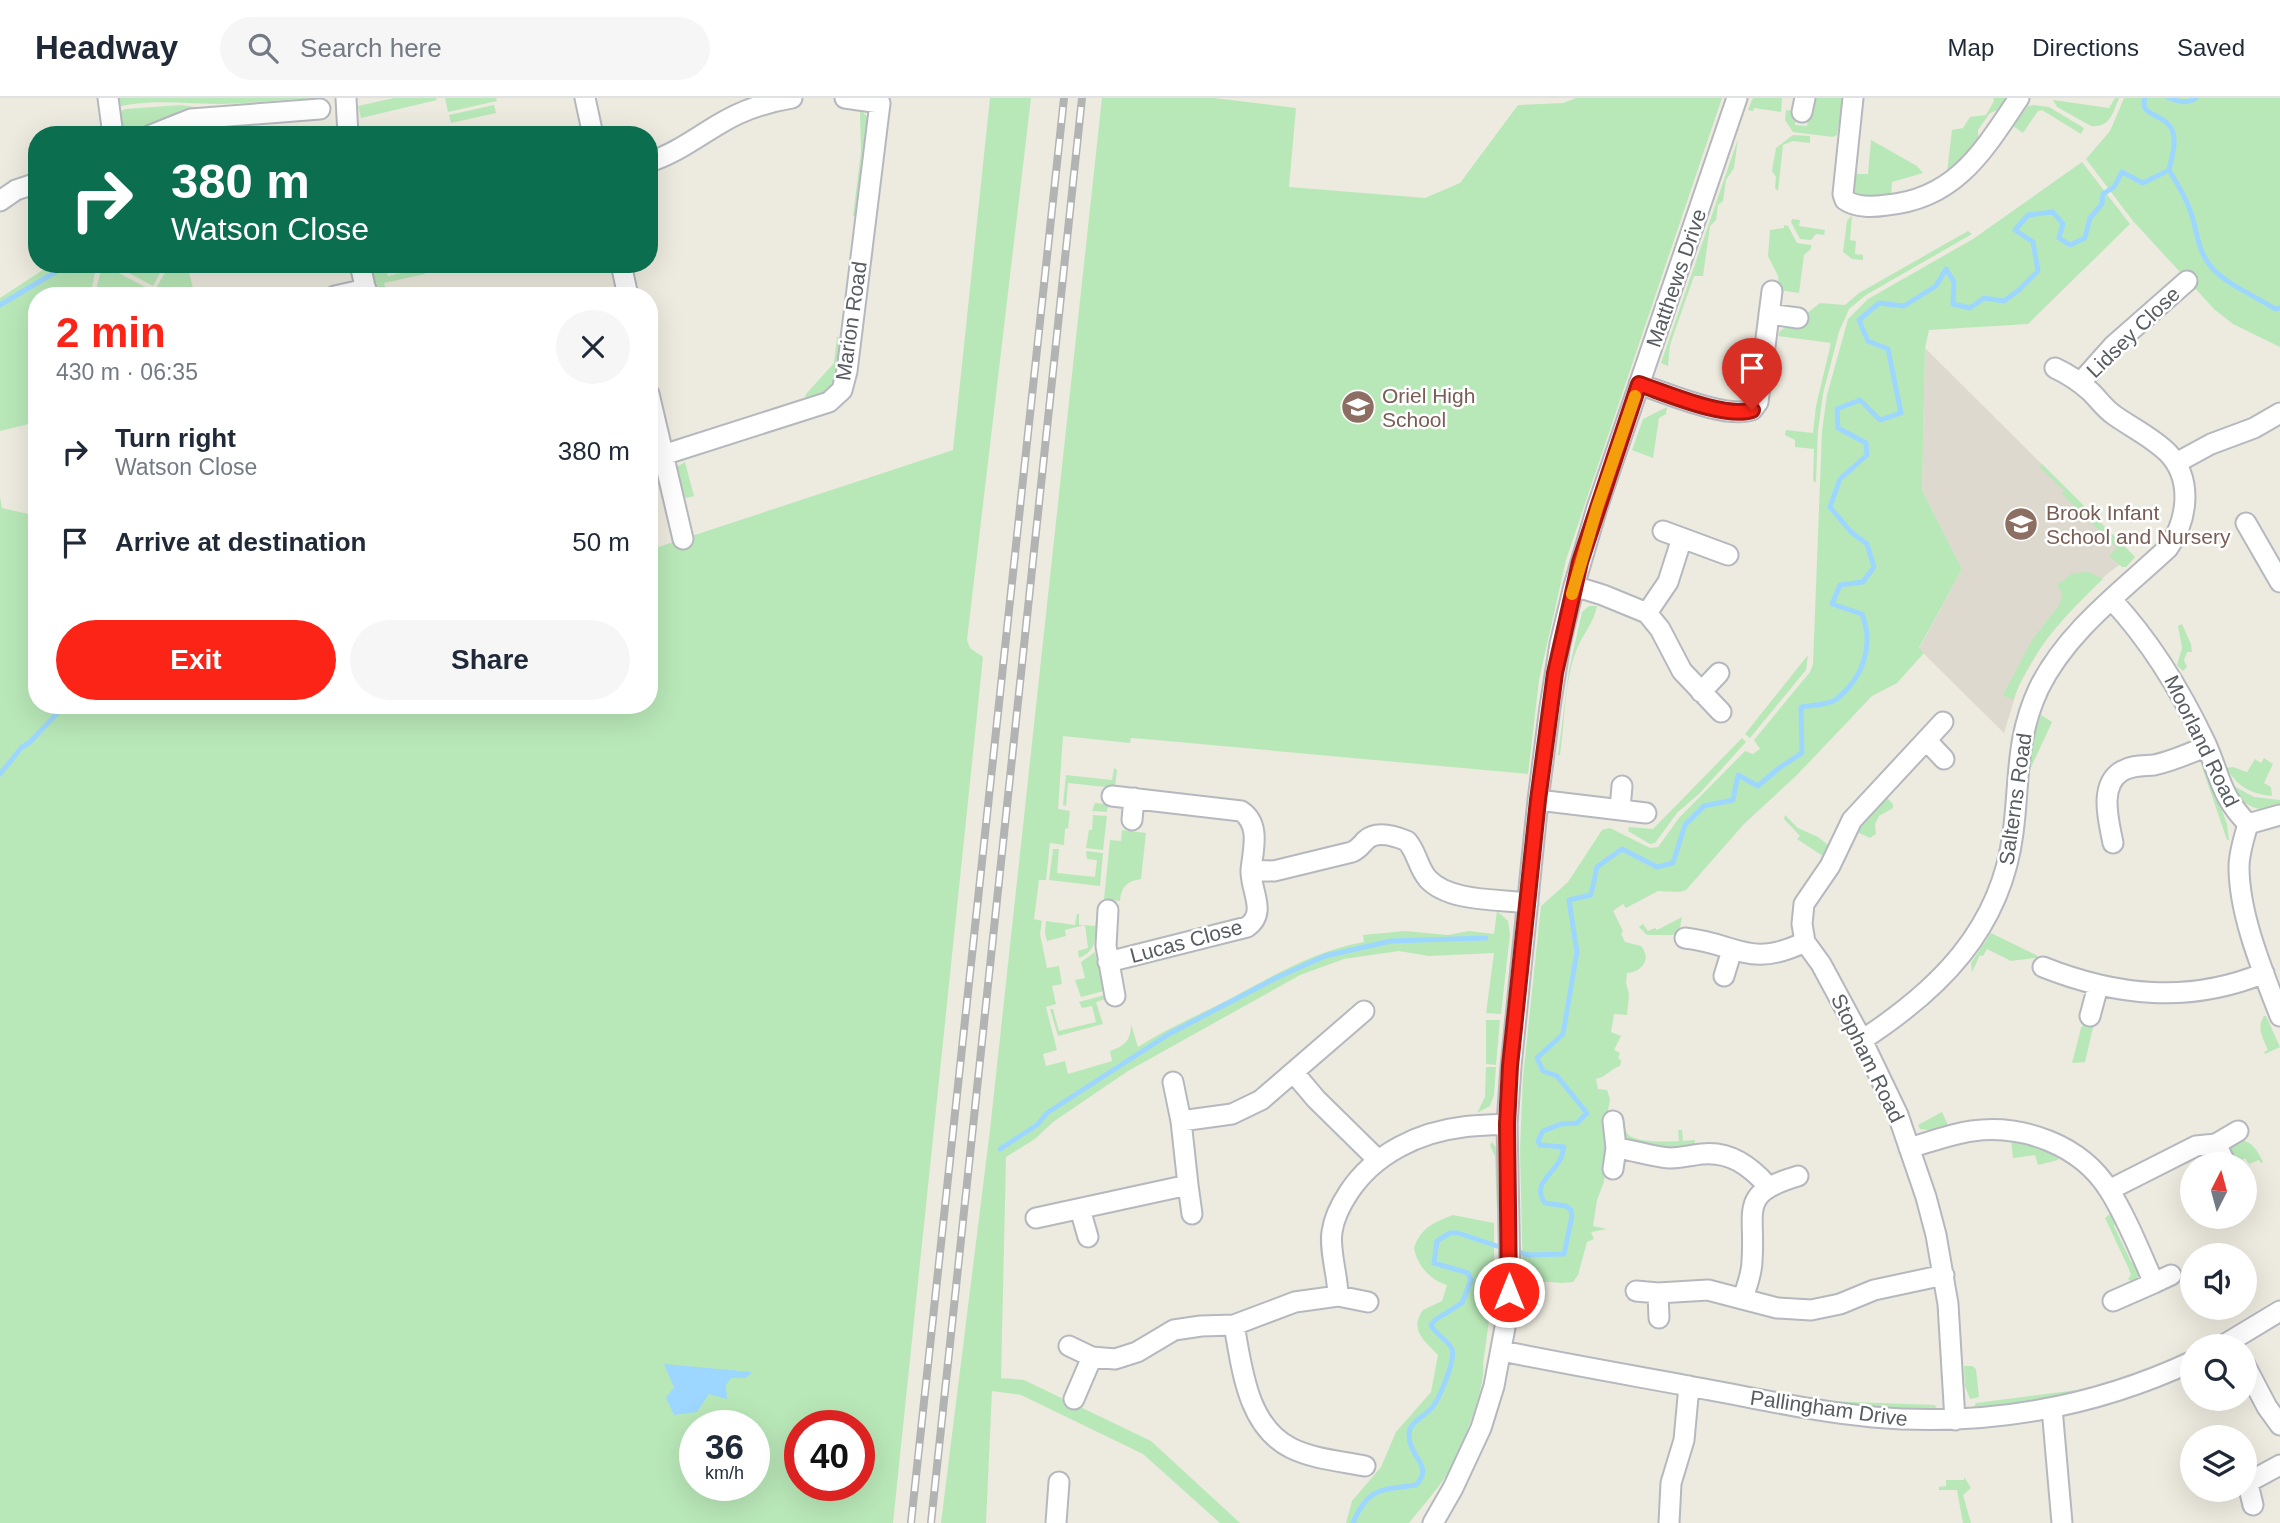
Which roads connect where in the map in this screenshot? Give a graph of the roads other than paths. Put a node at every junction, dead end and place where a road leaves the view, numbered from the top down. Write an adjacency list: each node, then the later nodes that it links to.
1 (108, 98): 11 (street)
2 (346, 98): 13 (street)
3 (585, 98): 14 (street)
4 (792, 98): 15 (street)
5 (845, 98): 9 (street, Marion Road)
6 (1737, 98): 24 (street, Matthews Drive)
7 (1853, 98): 8 (street)
8 (2019, 98)
9 (880, 101): 27 (street, Marion Road)
10 (320, 109): 12 (street)
11 (112, 126)
12 (174, 126)
13 (348, 126)
14 (591, 126)
15 (658, 158)
16 (28, 186): 17 (street)
17 (0, 201)
18 (2187, 281): 23 (street, Lidsey Close)
19 (1772, 291): 20 (street)
20 (1769, 314): 21 (street); 24 (street)
21 (1798, 318)
22 (2055, 368): 23 (street)
23 (2080, 383): 28 (street)
24 (1639, 384): 34 (street, Matthews Drive)
25 (2280, 413): 28 (street)
26 (658, 433): 27 (street)
27 (663, 455): 30 (street)
28 (2176, 463): 35 (street, Salterns Road)
29 (2246, 523): 32 (street)
30 (683, 539)
31 (1728, 555): 36 (street)
32 (2275, 561): 33 (street)
33 (2280, 582)
34 (1574, 586): 36 (street); 47 (street, Matthews Drive)
35 (2112, 600): 42 (street, Moorland Road); 69 (street, Salterns Road)
36 (1647, 613): 38 (street)
37 (1719, 673): 38 (street)
38 (1701, 692): 39 (street)
39 (1721, 712)
40 (1943, 722): 41 (street)
41 (1927, 741): 43 (street); 58 (street)
42 (2207, 746): 52 (street, Moorland Road); 53 (street)
43 (1944, 759)
44 (1622, 786): 48 (street)
45 (1112, 796): 46 (street, Lucas Close)
46 (1134, 798): 51 (street); 54 (street, Lucas Close)
47 (1538, 800): 48 (street); 55 (street, Matthews Drive)
48 (1620, 809): 49 (street)
49 (1646, 813)
50 (2280, 814): 52 (street)
51 (1132, 820)
52 (2248, 824): 62 (street, Moorland Road)
53 (2113, 843)
54 (1251, 870): 55 (street); 60 (street, Lucas Close)
55 (1528, 902): 74 (street, Matthews Drive)
56 (1108, 910): 60 (street, Lucas Close)
57 (1685, 938): 59 (street)
58 (1805, 942): 59 (street); 69 (street, Stopham Road)
59 (1732, 950): 63 (street)
60 (1108, 962): 65 (street, Lucas Close)
61 (2043, 967): 64 (street)
62 (2264, 973): 64 (street); 68 (street, Moorland Road)
63 (1724, 976)
64 (2098, 986): 67 (street)
65 (1115, 996)
66 (1364, 1011): 70 (street)
67 (2090, 1016)
68 (2280, 1016)
69 (1862, 1040): 78 (street, Stopham Road)
70 (1294, 1073): 72 (street); 80 (street)
71 (1173, 1082): 72 (street)
72 (1181, 1121): 83 (street)
73 (1613, 1121): 77 (street)
74 (1507, 1124): 80 (street); 102 (street, Matthews Drive)
75 (2238, 1131): 76 (street)
76 (2216, 1144): 79 (street); 85 (street)
77 (1616, 1147): 81 (street); 84 (street)
78 (1909, 1148): 85 (street); 90 (street, Stopham Road)
79 (2220, 1152)
80 (1378, 1160): 93 (street)
81 (1613, 1169)
82 (1798, 1176): 84 (street)
83 (1188, 1185): 86 (street); 87 (street)
84 (1768, 1186): 94 (street)
85 (2109, 1190): 95 (street)
86 (1080, 1209): 88 (street); 89 (street)
87 (1192, 1214)
88 (1036, 1217)
89 (1088, 1237)
90 (1944, 1275): 94 (street); 109 (street, Stopham Road)
91 (1636, 1291): 92 (street)
92 (1658, 1293): 94 (street); 98 (street)
93 (1338, 1296): 96 (street); 99 (street)
94 (1743, 1298)
95 (2113, 1301)
96 (1368, 1302)
97 (2280, 1311): 100 (street)
98 (1658, 1318)
99 (1234, 1325): 103 (street); 112 (street)
100 (2244, 1334)
101 (1069, 1346): 103 (street)
102 (1502, 1351): 105 (street, Pallingham Drive); 118 (street, Matthews Drive)
103 (1092, 1357): 107 (street)
104 (2180, 1366): 108 (street, Pallingham Drive)
105 (1689, 1386): 109 (street, Pallingham Drive); 119 (street)
106 (2257, 1387): 110 (street)
107 (1074, 1399)
108 (2052, 1408): 109 (street, Pallingham Drive); 120 (street)
109 (1955, 1420)
110 (2280, 1425)
111 (2280, 1465): 113 (street)
112 (1354, 1470)
113 (2257, 1478)
114 (1059, 1482): 117 (street)
115 (2252, 1502): 116 (street)
116 (2253, 1505)
117 (1056, 1523)
118 (1433, 1523)
119 (1669, 1523)
120 (2062, 1523)

